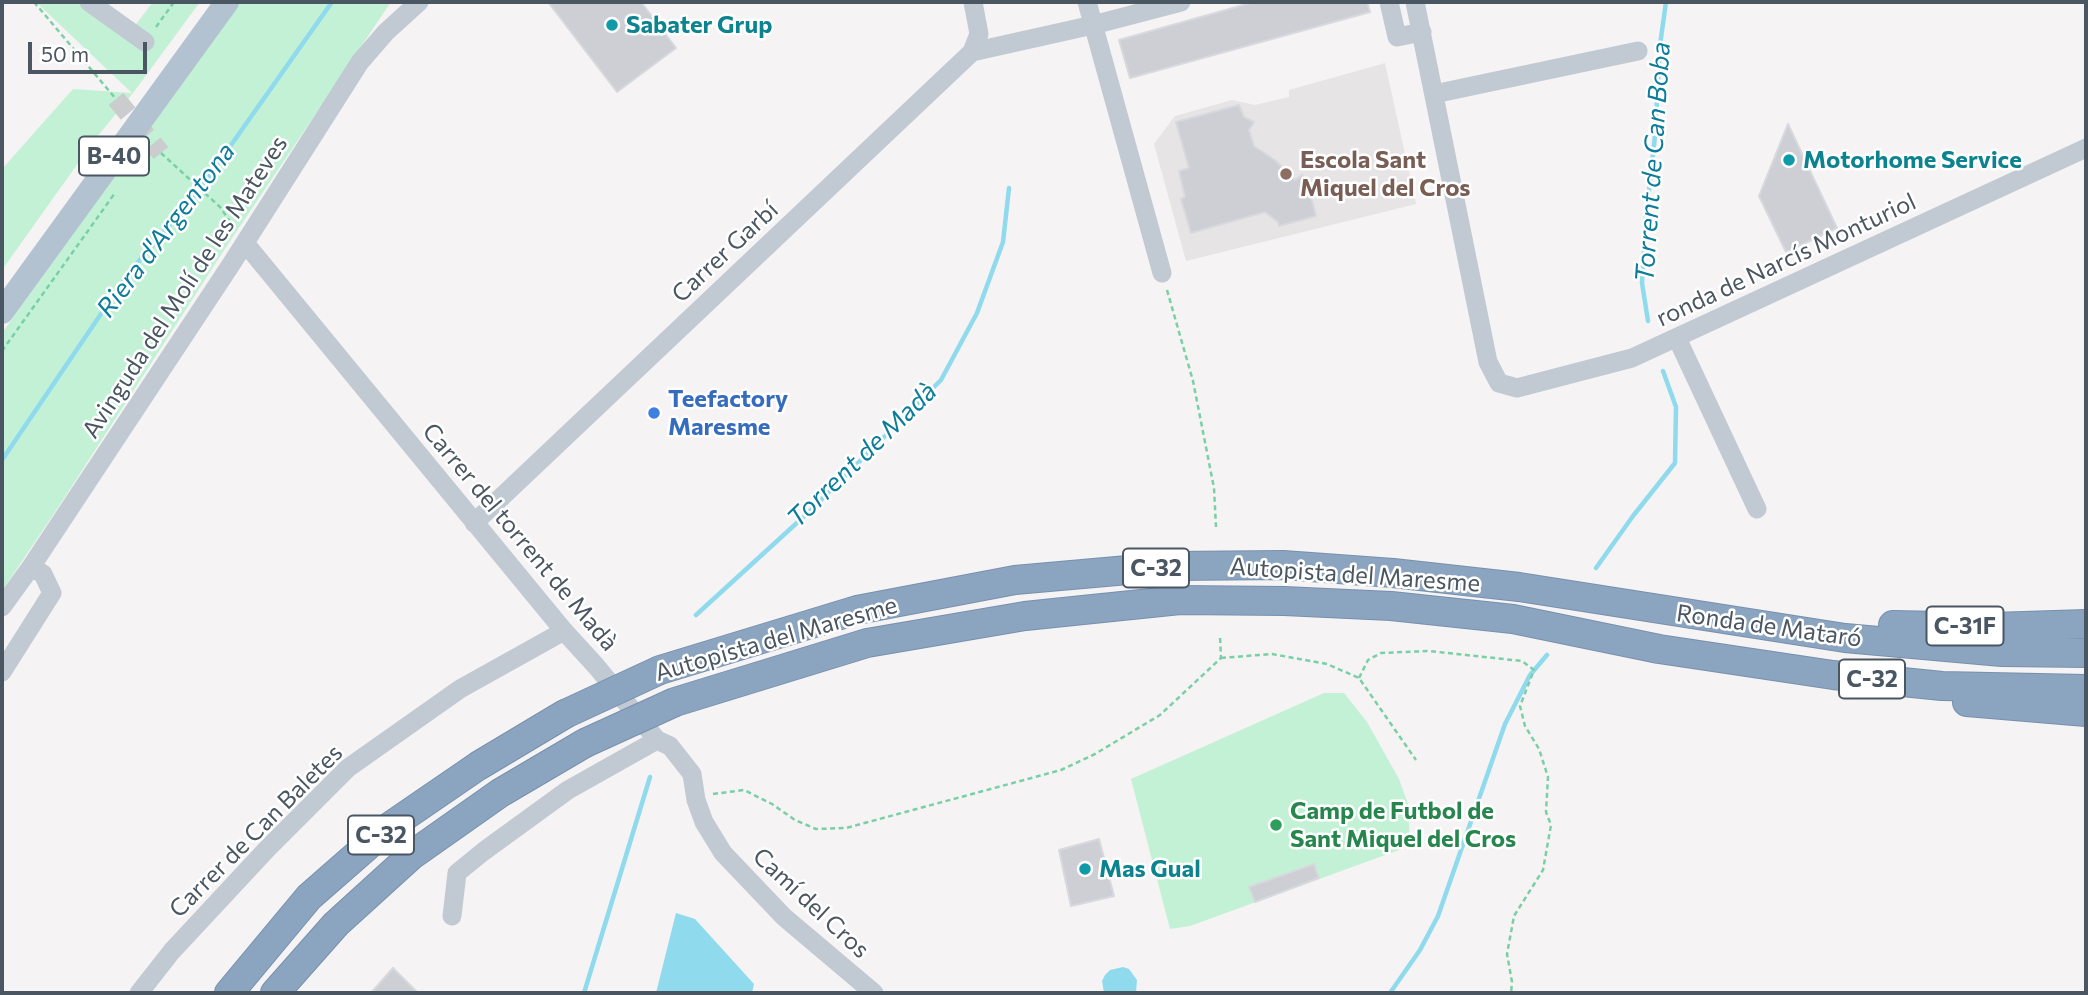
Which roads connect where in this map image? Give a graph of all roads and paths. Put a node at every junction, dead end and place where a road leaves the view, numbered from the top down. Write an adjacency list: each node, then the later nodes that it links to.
1 (34, 2): 18 (path)
2 (89, 2): 14 (street)
3 (174, 2): 14 (path)
4 (219, 2): 24 (main road, B-40)
5 (227, 2): 25 (main road, B-40)
6 (419, 2): 22 (street, Avinguda del Molí de les Mateves)
7 (973, 2): 16 (street)
8 (1087, 2): 12 (street)
9 (1181, 2): 12 (street)
10 (1389, 2): 13 (street)
11 (1415, 2): 13 (street)
12 (1093, 25): 16 (street); 23 (street)
13 (1422, 32): 17 (street)
14 (145, 43)
15 (1638, 51): 17 (street)
16 (972, 52): 28 (street, Carrer Garbí)
17 (1434, 94): 26 (street, ronda de Narcís Monturiol)
18 (116, 99)
19 (2086, 148): 26 (street, ronda de Narcís Monturiol)
20 (161, 153): 21 (path)
21 (231, 223)
22 (245, 243): 28 (street, Carrer del torrent de Madà); 30 (street, Avinguda del Molí de les Mateves)
23 (1162, 273): 29 (path)
24 (2, 298)
25 (2, 312)
26 (1677, 338): 27 (street)
27 (1757, 509)
28 (474, 523): 34 (street, Carrer del torrent de Madà)
29 (1216, 527)
30 (31, 567): 31 (street, Avinguda del Molí de les Mateves); 40 (street)
31 (2, 607)
32 (1661, 611): 36 (highway, Ronda de Mataró / C-32); 50 (highway, Autopista del Maresme / C-32, bridge)
33 (2086, 624): 36 (highway, C-31F)
34 (564, 631): 45 (street, Carrer del torrent de Madà); 49 (street, Carrer de Can Baletes)
35 (1220, 636): 39 (path)
36 (1845, 638): 38 (highway, Ronda de Mataró / C-32)
37 (1658, 649): 42 (highway, Ronda de Mataró / C-32); 51 (highway, Autopista del Maresme / C-32, bridge)
38 (2086, 653)
39 (1221, 658): 41 (path); 47 (path)
40 (2, 672)
41 (1359, 678): 46 (path); 53 (path)
42 (1942, 686): 43 (highway, Ronda de Mataró / C-32); 44 (highway)
43 (2086, 688)
44 (2086, 712)
45 (657, 740): 47 (street, Camí del Cros); 48 (street)
46 (1416, 760)
47 (696, 800): 52 (street, Camí del Cros)
48 (452, 916)
49 (139, 993)
50 (229, 993)
51 (275, 993)
52 (874, 993)
53 (1511, 993)

